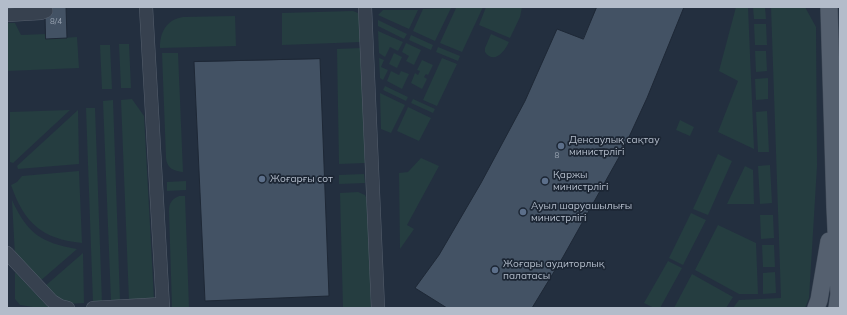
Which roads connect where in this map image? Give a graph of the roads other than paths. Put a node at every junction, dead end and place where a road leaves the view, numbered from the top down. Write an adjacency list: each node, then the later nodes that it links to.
1 (23, 7): 5 (street)
2 (146, 7): 8 (street)
3 (365, 7): 11 (street)
4 (829, 7): 6 (main road)
5 (7, 15)
6 (835, 207): 12 (main road); 13 (main road)
7 (7, 253): 9 (street)
8 (163, 306): 10 (street)
9 (68, 308)
10 (93, 308)
11 (378, 308)
12 (816, 308)
13 (837, 308)

